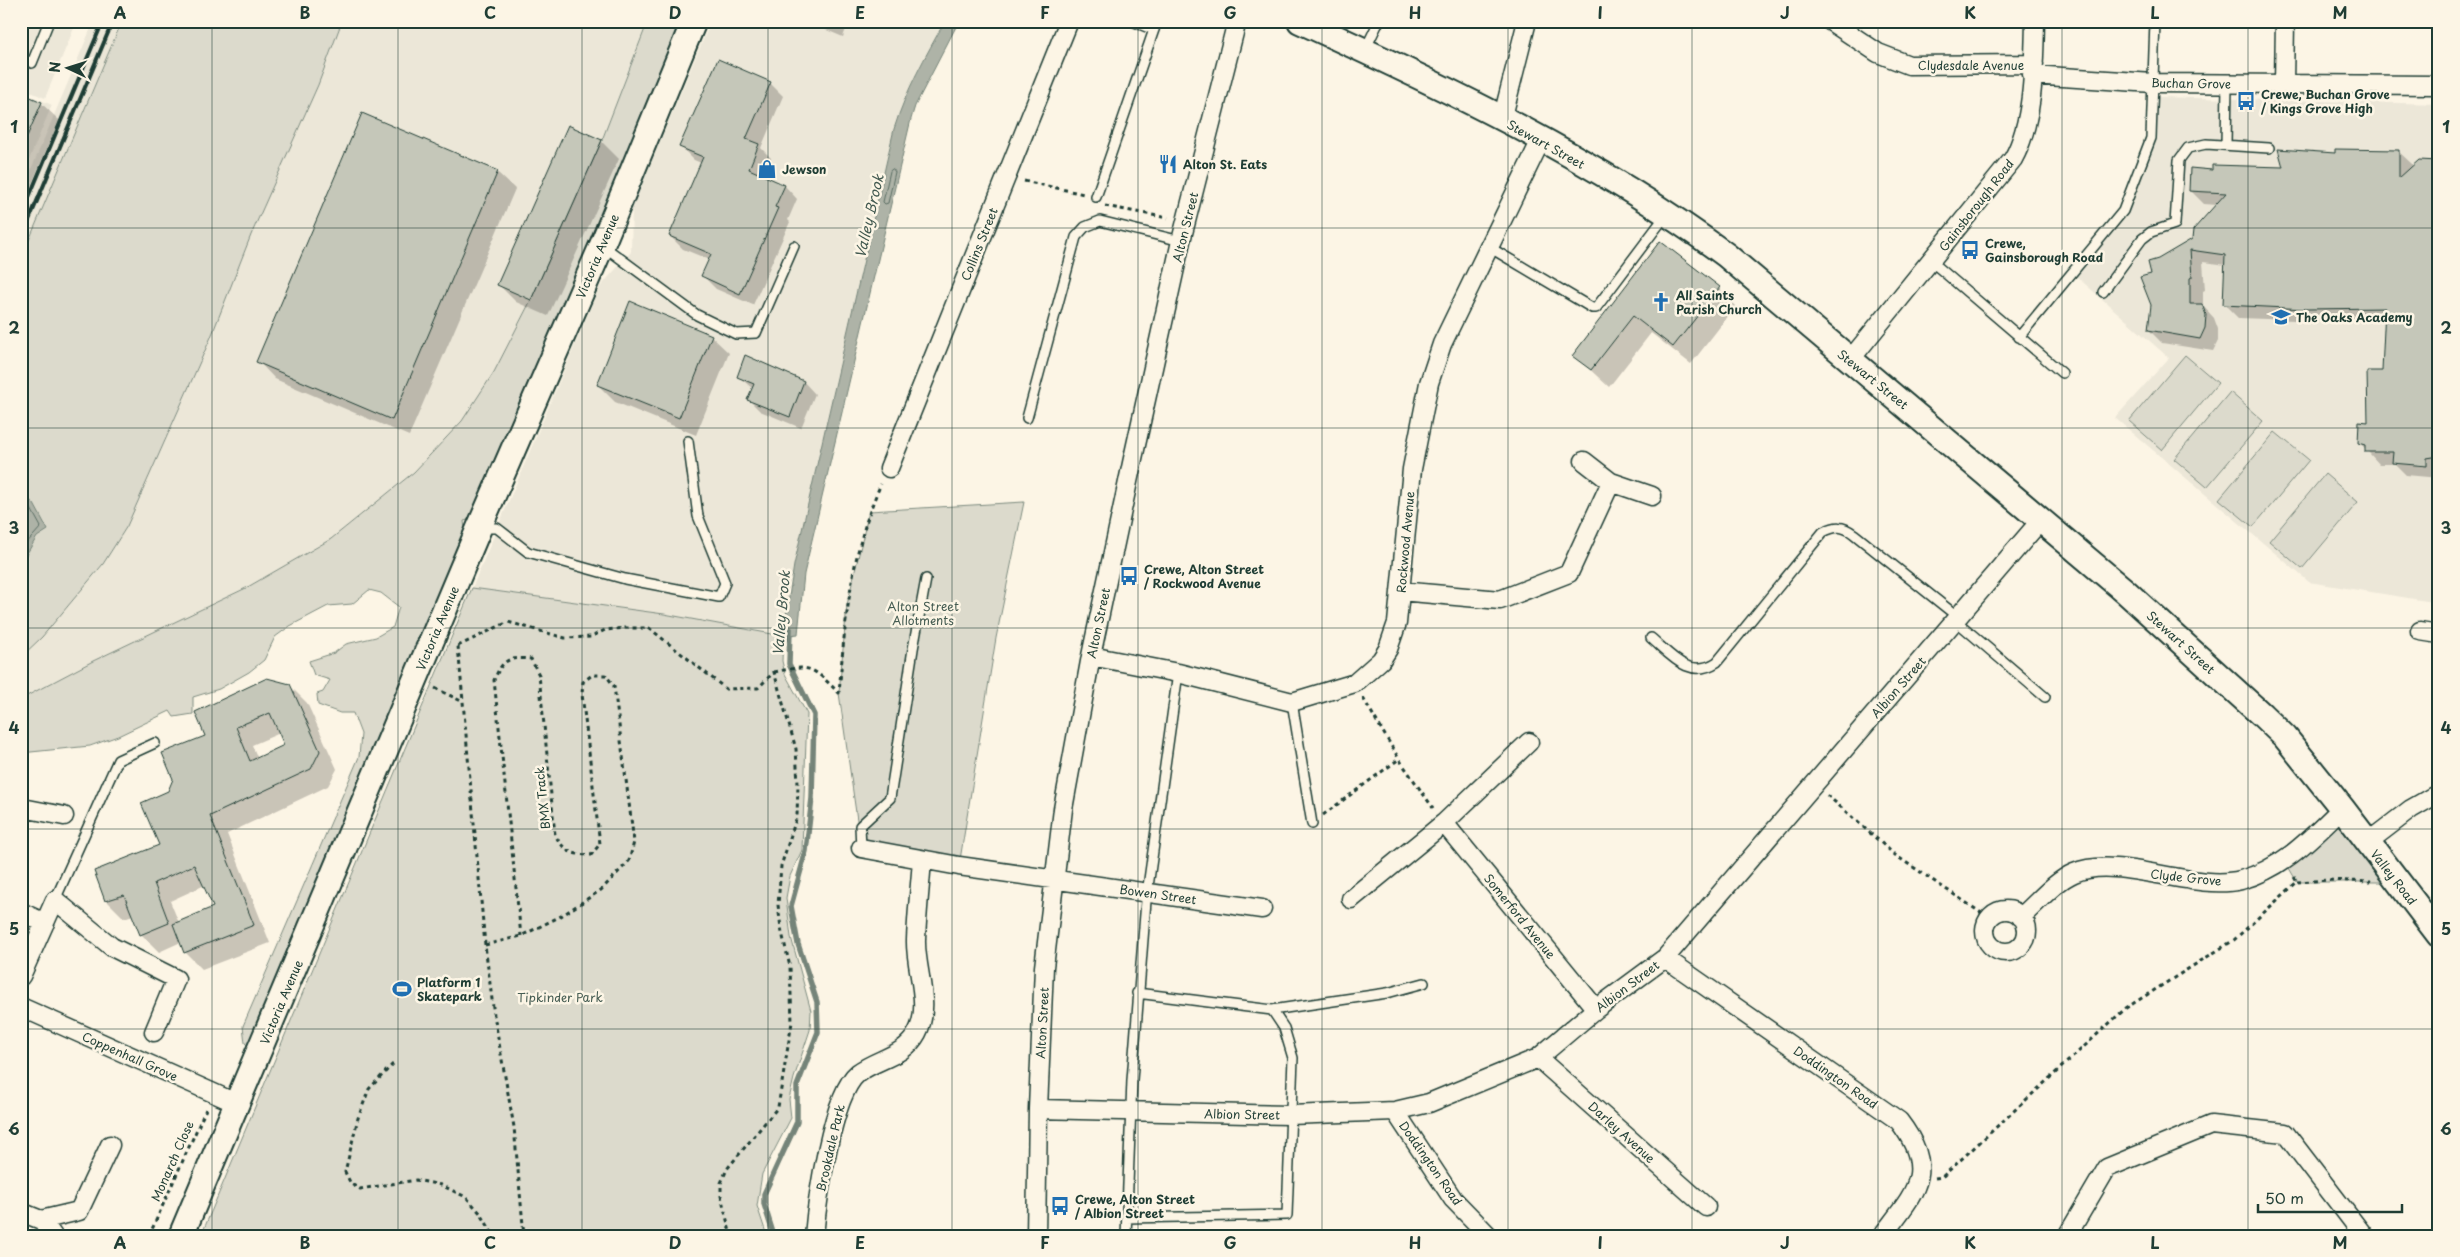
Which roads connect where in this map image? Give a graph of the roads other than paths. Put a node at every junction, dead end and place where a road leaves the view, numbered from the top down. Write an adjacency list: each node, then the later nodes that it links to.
1 (49, 21): 15 (lane)
2 (694, 21): 28 (street, Victoria Avenue)
3 (1069, 21): 39 (street, Collins Street)
4 (1132, 21): 13 (lane)
5 (1237, 21): 27 (street, Alton Street)
6 (1300, 21): 14 (street, Stewart Street)
7 (1379, 21): 14 (lane)
8 (1527, 21): 21 (street)
9 (1830, 21): 16 (street, Clydesdale Avenue)
10 (2035, 21): 16 (street, Gainsborough Road)
11 (2155, 21): 17 (lane)
12 (2285, 21): 19 (street)
13 (1155, 26): 25 (lane)
14 (1364, 50): 21 (street, Stewart Street)
15 (21, 58)
16 (2033, 70): 17 (street, Buchan Grove); 31 (street, Gainsborough Road)
17 (2153, 83): 18 (street, Buchan Grove); 33 (lane)
18 (2227, 84): 19 (street, Buchan Grove); 23 (lane)
19 (2284, 84): 20 (street, Buchan Grove)
20 (2439, 85)
21 (1502, 120): 22 (street, Stewart Street)
22 (1541, 140): 26 (street, Stewart Street); 30 (street, Rockwood Avenue)
23 (2226, 145): 24 (lane); 32 (lane)
24 (2269, 148)
25 (1096, 197)
26 (1667, 214): 30 (lane); 34 (street, Stewart Street)
27 (1181, 241): 36 (lane); 50 (street, Alton Street)
28 (602, 245): 29 (lane); 43 (street, Victoria Avenue)
29 (794, 246)
30 (1489, 247): 45 (street, Rockwood Avenue)
31 (1931, 261): 33 (lane); 34 (street, Gainsborough Road)
32 (2103, 292)
33 (2019, 337): 35 (lane)
34 (1850, 360): 42 (street, Stewart Street)
35 (2062, 373)
36 (1028, 418)
37 (688, 441): 43 (lane)
38 (1584, 461): 40 (street)
39 (889, 468)
40 (1611, 482): 41 (street); 45 (street)
41 (1652, 496)
42 (2041, 520): 46 (street, Albion Street); 57 (street, Stewart Street)
43 (482, 521): 83 (street, Victoria Avenue)
44 (926, 579): 63 (lane)
45 (1400, 591): 53 (street, Rockwood Avenue)
46 (1956, 619): 49 (lane); 52 (lane); 74 (street, Albion Street)
47 (2420, 631): 48 (street)
48 (2439, 634)
49 (1651, 638)
50 (1091, 656): 51 (street); 65 (street, Alton Street)
51 (1178, 673): 53 (street); 66 (lane)
52 (2044, 697)
53 (1292, 702): 61 (lane)
54 (1529, 742): 60 (street)
55 (155, 743): 68 (lane)
56 (2439, 793): 62 (street)
57 (2342, 808): 62 (street, Stewart Street); 71 (street, Clyde Grove)
58 (21, 814): 59 (street)
59 (64, 816)
60 (1444, 823): 67 (street); 79 (street, Somerford Avenue)
61 (1312, 824)
62 (2368, 842): 73 (street, Valley Road)
63 (861, 848): 64 (street)
64 (922, 860): 65 (street); 95 (street, Brookdale Park)
65 (1054, 879): 66 (street, Bowen Street); 84 (street, Alton Street)
66 (1147, 892): 69 (street, Bowen Street); 77 (lane)
67 (1351, 899)
68 (55, 900): 72 (street); 81 (street)
69 (1262, 909)
70 (21, 912): 72 (street)
71 (2022, 917): 71 (street)
72 (45, 923): 75 (street)
73 (2439, 935)
74 (1665, 958): 79 (street, Albion Street); 99 (street, Doddington Road)
75 (21, 976)
76 (1424, 982): 80 (lane)
77 (1137, 993): 80 (lane); 86 (lane)
78 (21, 1007): 83 (street, Coppenhall Grove)
79 (1596, 1009): 82 (street, Albion Street)
80 (1272, 1010): 87 (lane)
81 (154, 1032)
82 (1538, 1058): 85 (street, Albion Street); 89 (street, Darley Avenue)
83 (238, 1104): 94 (street, Victoria Avenue)
84 (1038, 1109): 86 (street, Albion Street); 96 (street, Alton Street)
85 (1395, 1111): 87 (street, Albion Street); 98 (street, Doddington Road)
86 (1131, 1112): 87 (street, Albion Street); 91 (lane)
87 (1290, 1115): 91 (lane)
88 (110, 1145): 92 (street)
89 (1706, 1207)
90 (21, 1212): 92 (street)
91 (1126, 1218): 97 (lane)
92 (41, 1220): 93 (street)
93 (53, 1236)
94 (181, 1236)
95 (814, 1236)
96 (1036, 1236)
97 (1126, 1236)
98 (1489, 1236)
99 (1882, 1236)
100 (2067, 1236): 101 (street)
101 (2364, 1236)

